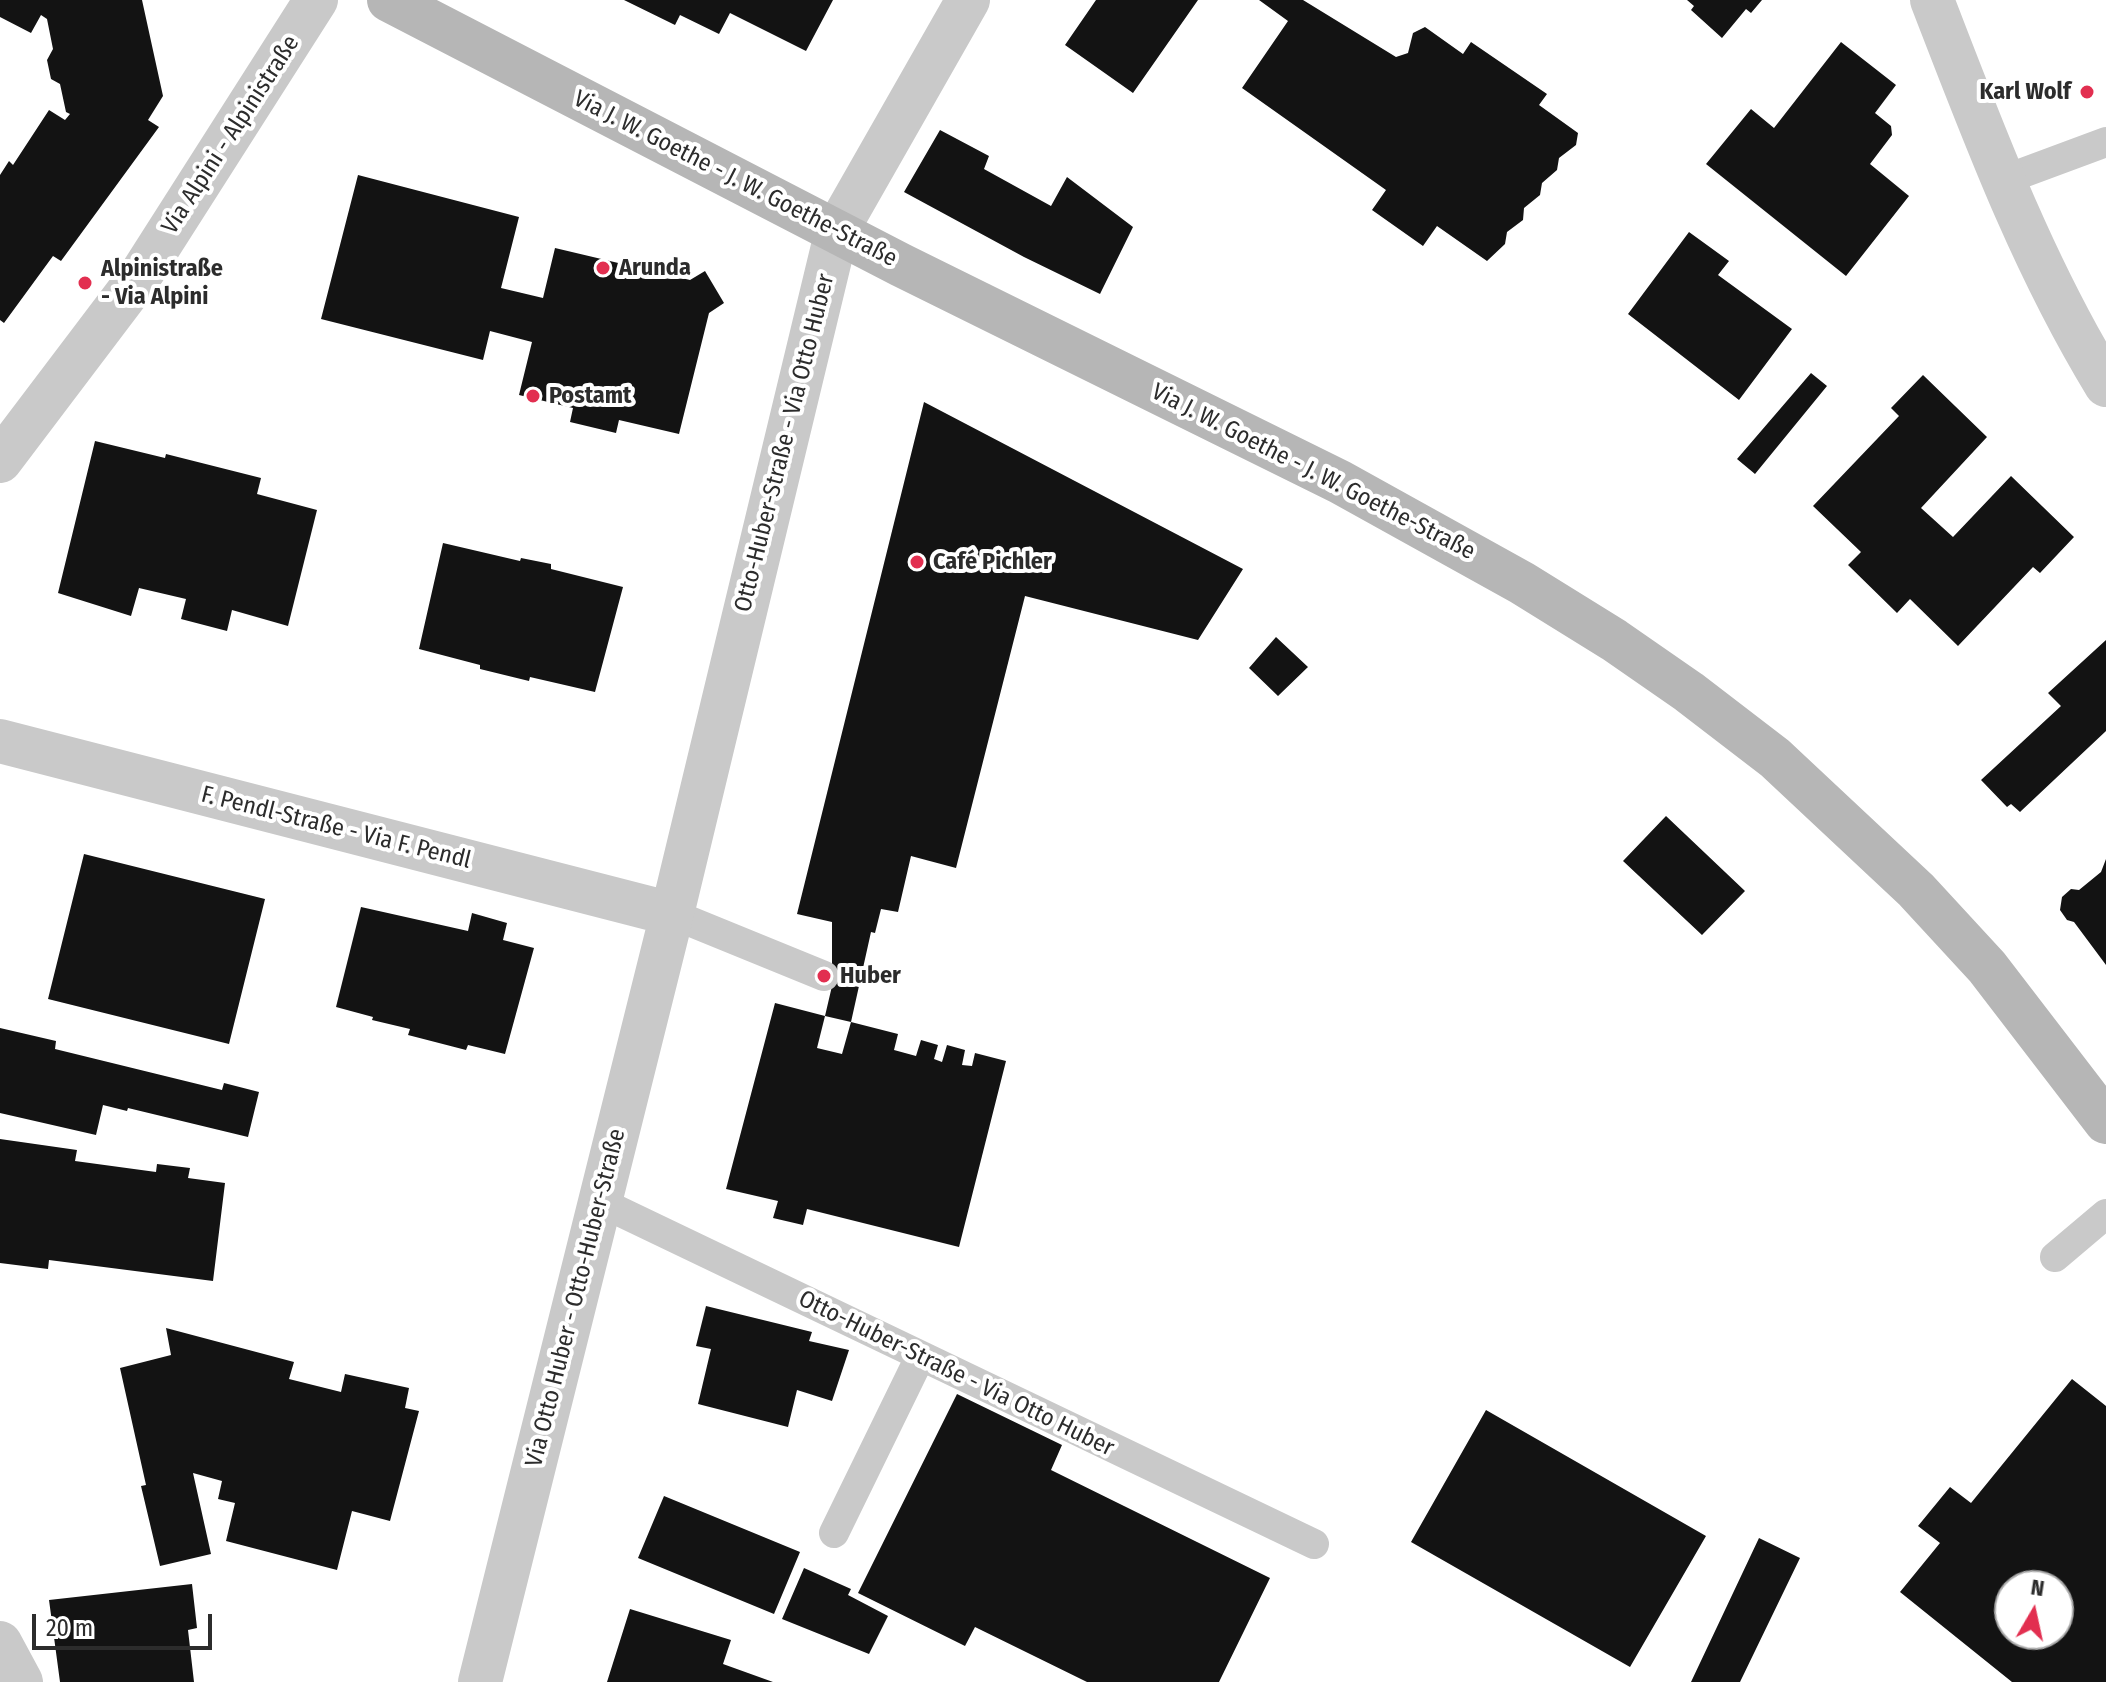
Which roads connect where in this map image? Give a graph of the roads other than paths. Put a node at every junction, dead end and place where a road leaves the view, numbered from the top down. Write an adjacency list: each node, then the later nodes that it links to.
1 (316, 0): 9 (street, Via Alpini - Alpinistraße)
2 (389, 0): 7 (main road, Via J. W. Goethe - J. W. Goethe-Straße)
3 (968, 0): 7 (street, Otto-Huber-Straße - Via Otto Huber)
4 (1932, 0): 6 (street)
5 (2106, 142): 6 (lane)
6 (2001, 181): 8 (street)
7 (837, 230): 11 (street, Otto-Huber-Straße - Via Otto Huber); 13 (main road, Via J. W. Goethe - J. W. Goethe-Straße)
8 (2106, 385)
9 (0, 461)
10 (0, 741): 11 (street, F. Pendl-Straße - Via F. Pendl)
11 (672, 914): 12 (lane); 14 (street, Via Otto Huber - Otto-Huber-Straße)
12 (824, 976)
13 (2106, 1122)
14 (600, 1202): 17 (lane, Otto-Huber-Straße - Via Otto Huber); 22 (street, Via Otto Huber - Otto-Huber-Straße)
15 (2106, 1214): 16 (lane)
16 (2055, 1257)
17 (920, 1357): 18 (lane); 19 (lane, Otto-Huber-Straße - Via Otto Huber)
18 (834, 1533)
19 (1314, 1544)
20 (0, 1643): 21 (street)
21 (21, 1682)
22 (480, 1682)

